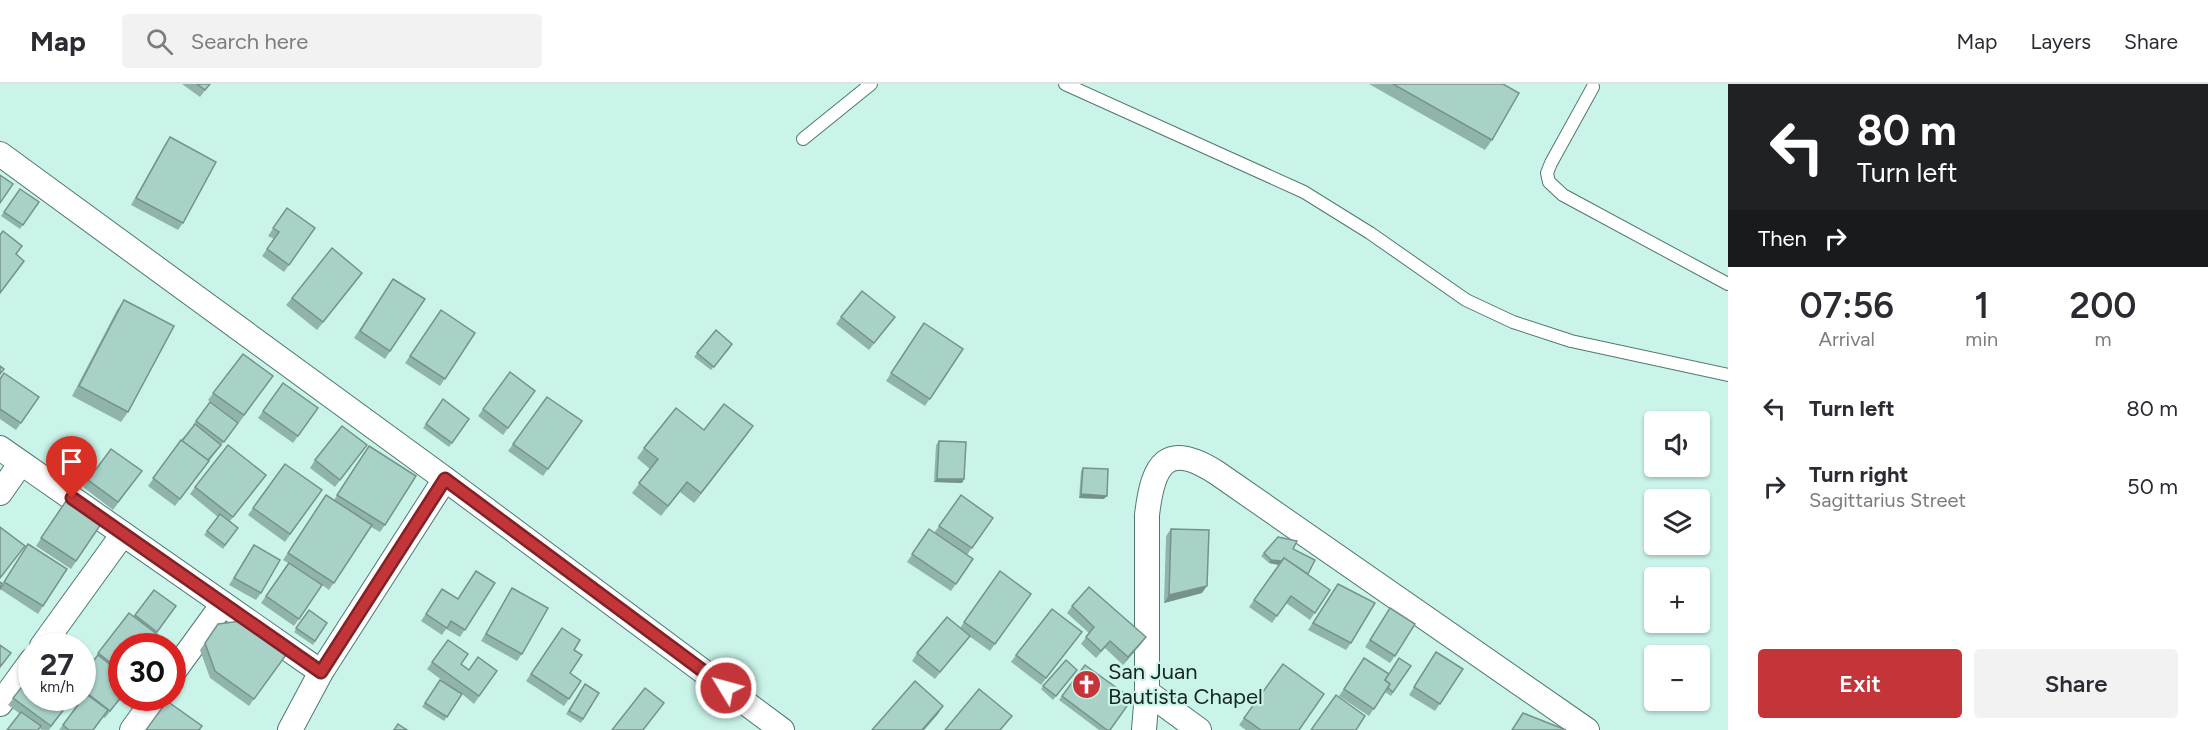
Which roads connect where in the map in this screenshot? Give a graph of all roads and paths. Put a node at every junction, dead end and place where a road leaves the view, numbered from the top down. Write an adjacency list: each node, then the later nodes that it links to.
1 (872, 84): 4 (lane)
2 (1065, 84): 7 (lane)
3 (1593, 87): 6 (lane)
4 (804, 139)
5 (0, 154): 10 (street)
6 (1728, 284)
7 (1728, 375)
8 (0, 448): 9 (street)
9 (21, 463): 11 (street); 12 (street)
10 (445, 479): 16 (street); 23 (street)
11 (0, 493)
12 (123, 534): 13 (street); 14 (street)
13 (223, 604): 15 (street); 16 (street)
14 (51, 633)
15 (186, 655)
16 (321, 672): 22 (street)
17 (18, 679): 19 (street)
18 (1147, 692): 24 (street); 25 (street); 26 (street)
19 (0, 704)
20 (146, 711): 21 (street)
21 (132, 730)
22 (290, 730)
23 (782, 730)
24 (1144, 730)
25 (1199, 730)
26 (1587, 730)

